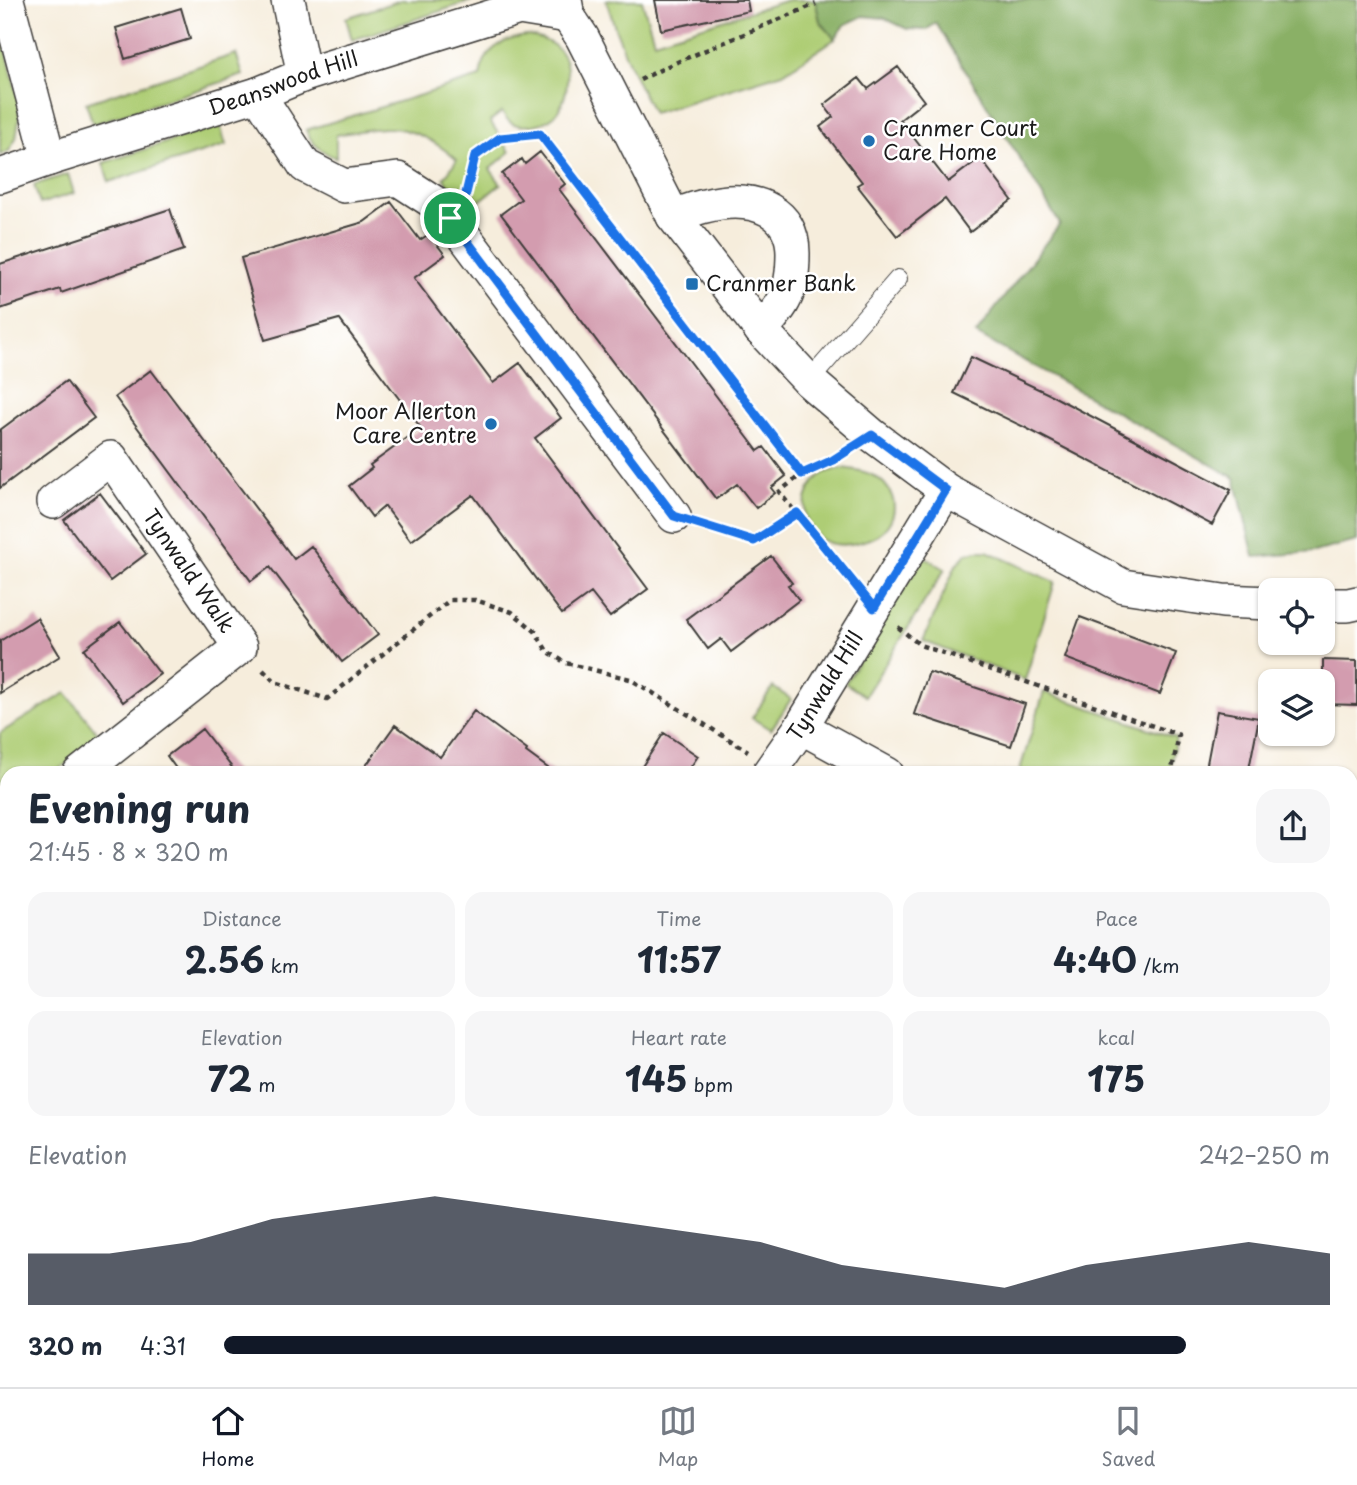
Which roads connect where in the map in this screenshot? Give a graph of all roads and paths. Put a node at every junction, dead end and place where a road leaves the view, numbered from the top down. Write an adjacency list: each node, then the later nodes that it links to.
1 (7, 0): 8 (street)
2 (288, 0): 5 (street)
3 (816, 4): 7 (path)
4 (566, 8): 5 (street, Deanswood Hill); 7 (street)
5 (304, 75): 6 (street, Deanswood Hill)
6 (258, 94): 8 (street, Deanswood Hill); 11 (street)
7 (611, 95): 10 (street)
8 (49, 159): 9 (street, Deanswood Hill)
9 (0, 176)
10 (673, 216): 13 (street); 13 (street)
11 (450, 218): 16 (path); 20 (street)
12 (898, 279): 14 (lane)
13 (761, 330): 14 (street)
14 (809, 381): 15 (street)
15 (872, 435): 16 (path); 17 (street)
16 (802, 474): 19 (path)
17 (946, 490): 21 (street); 24 (street, Tynwald Hill)
18 (52, 502): 25 (street, Tynwald Walk)
19 (797, 513): 20 (path); 24 (path)
20 (674, 516)
21 (1258, 602)
22 (1357, 603): 23 (street)
23 (1335, 605)
24 (874, 608): 26 (street, Tynwald Hill); 31 (path)
25 (240, 647): 27 (street, Tynwald Walk); 28 (path)
26 (801, 727): 29 (street, Tynwald Hill); 30 (street)
27 (89, 766)
28 (764, 766)
29 (773, 766)
30 (872, 766)
31 (1173, 766)

